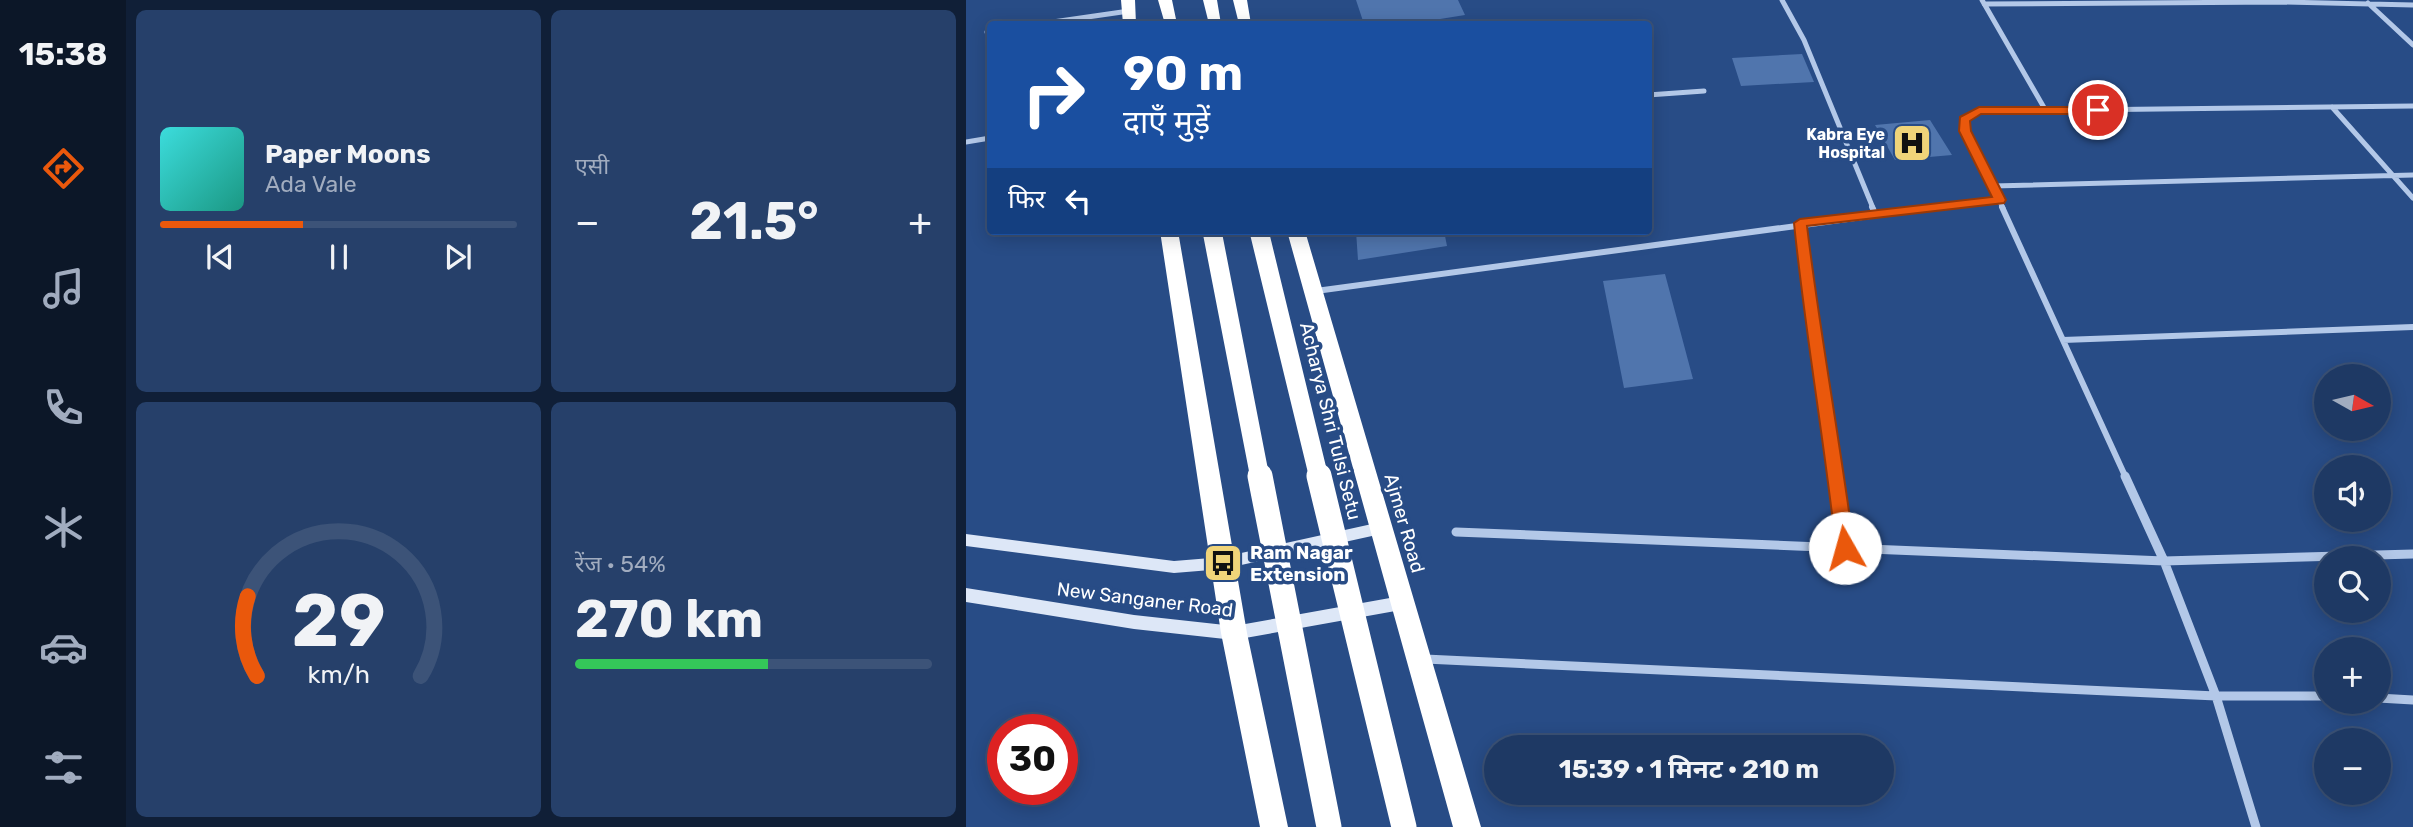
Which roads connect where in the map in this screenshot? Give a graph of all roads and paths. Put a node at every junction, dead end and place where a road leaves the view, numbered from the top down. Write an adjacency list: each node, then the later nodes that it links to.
1 (1166, 0): 10 (highway)
2 (1210, 0): 11 (highway)
3 (1240, 0): 12 (highway)
4 (1782, 0): 26 (street)
5 (1983, 2): 6 (street); 18 (street)
6 (2367, 2): 7 (street); 13 (street)
7 (2413, 5)
8 (1129, 12): 9 (street)
9 (1062, 21)
10 (1170, 21)
11 (1214, 21)
12 (1244, 21)
13 (2413, 45)
14 (1704, 91): 15 (street)
15 (1652, 95)
16 (2413, 106): 17 (street)
17 (2332, 107): 18 (street); 22 (street)
18 (2046, 111): 23 (street)
19 (987, 138): 20 (street)
20 (966, 142)
21 (2413, 174): 22 (street)
22 (2393, 175): 23 (street); 24 (street)
23 (1993, 186): 25 (street)
24 (2413, 198)
25 (1999, 200): 26 (street); 34 (street)
26 (1875, 213): 27 (street)
27 (1800, 223): 32 (street); 38 (street)
28 (1170, 235): 41 (highway)
29 (1213, 235): 51 (highway, bridge)
30 (1260, 235): 52 (highway, Acharya Shri Tulsi Setu, bridge)
31 (1297, 235): 32 (highway, Ajmer Road)
32 (1312, 292): 35 (highway, Ajmer Road)
33 (2413, 327): 34 (street)
34 (2063, 340): 40 (street)
35 (1381, 528): 41 (main road, New Sanganer Road); 43 (highway, Ajmer Road)
36 (1456, 533): 38 (street)
37 (966, 540): 41 (main road, New Sanganer Road)
38 (1845, 548): 40 (street)
39 (2413, 554): 40 (street)
40 (2164, 561): 46 (street)
41 (1223, 563): 44 (highway)
42 (966, 595): 44 (main road, New Sanganer Road)
43 (1401, 603): 44 (main road, New Sanganer Road); 45 (highway, Ajmer Road)
44 (1234, 633): 50 (highway)
45 (1417, 659): 46 (street); 53 (highway, Ajmer Road)
46 (2216, 696): 47 (street); 54 (street)
47 (2314, 696)
48 (2391, 699): 49 (street)
49 (2413, 700)
50 (1275, 827)
51 (1329, 827)
52 (1404, 827)
53 (1467, 827)
54 (2256, 827)

